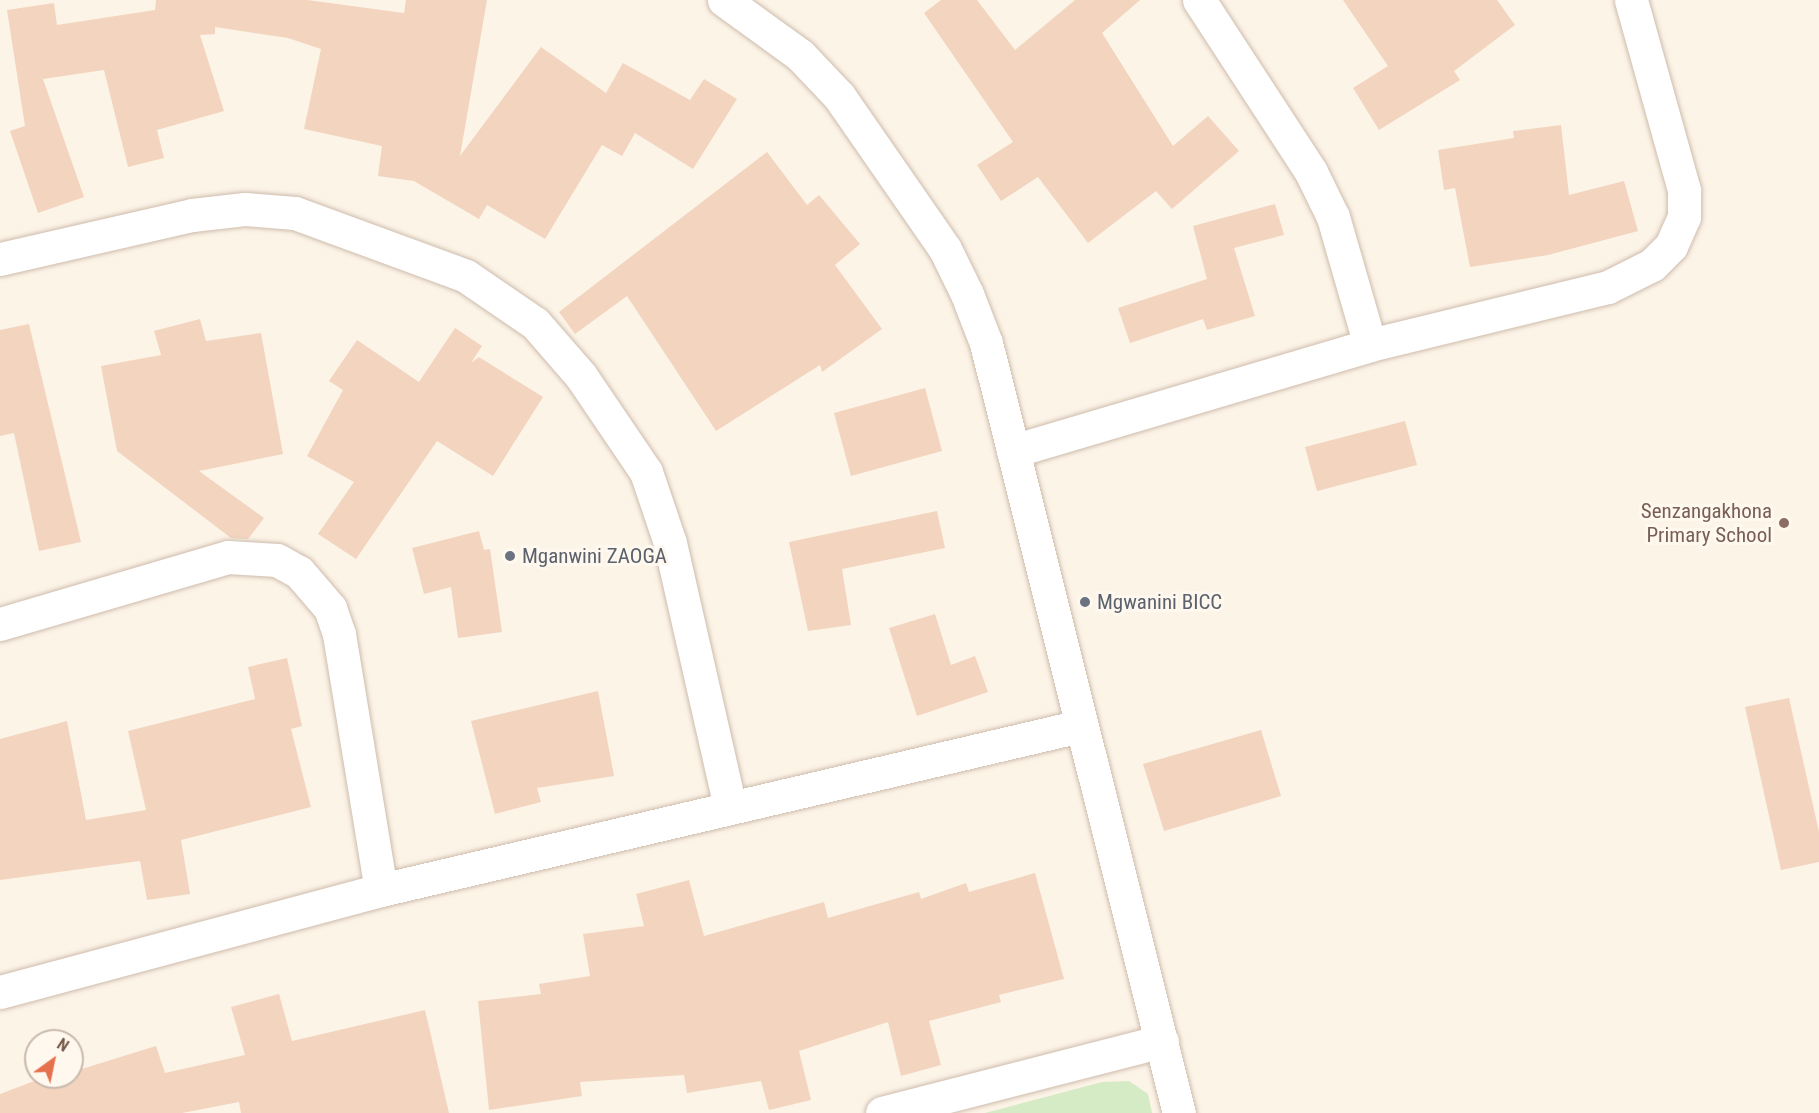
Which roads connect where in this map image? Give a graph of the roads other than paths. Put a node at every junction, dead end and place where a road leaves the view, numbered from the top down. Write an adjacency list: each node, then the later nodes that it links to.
1 (724, 0): 6 (street)
2 (1199, 0): 5 (street)
3 (1631, 0): 5 (street)
4 (0, 259): 9 (street)
5 (1370, 345): 6 (street)
6 (1013, 451): 8 (street)
7 (0, 624): 10 (street)
8 (1080, 726): 9 (street); 12 (street)
9 (730, 807): 10 (street)
10 (381, 890): 11 (street)
11 (0, 992)
12 (1162, 1041): 13 (street); 14 (street)
13 (882, 1113)
14 (1179, 1113)

